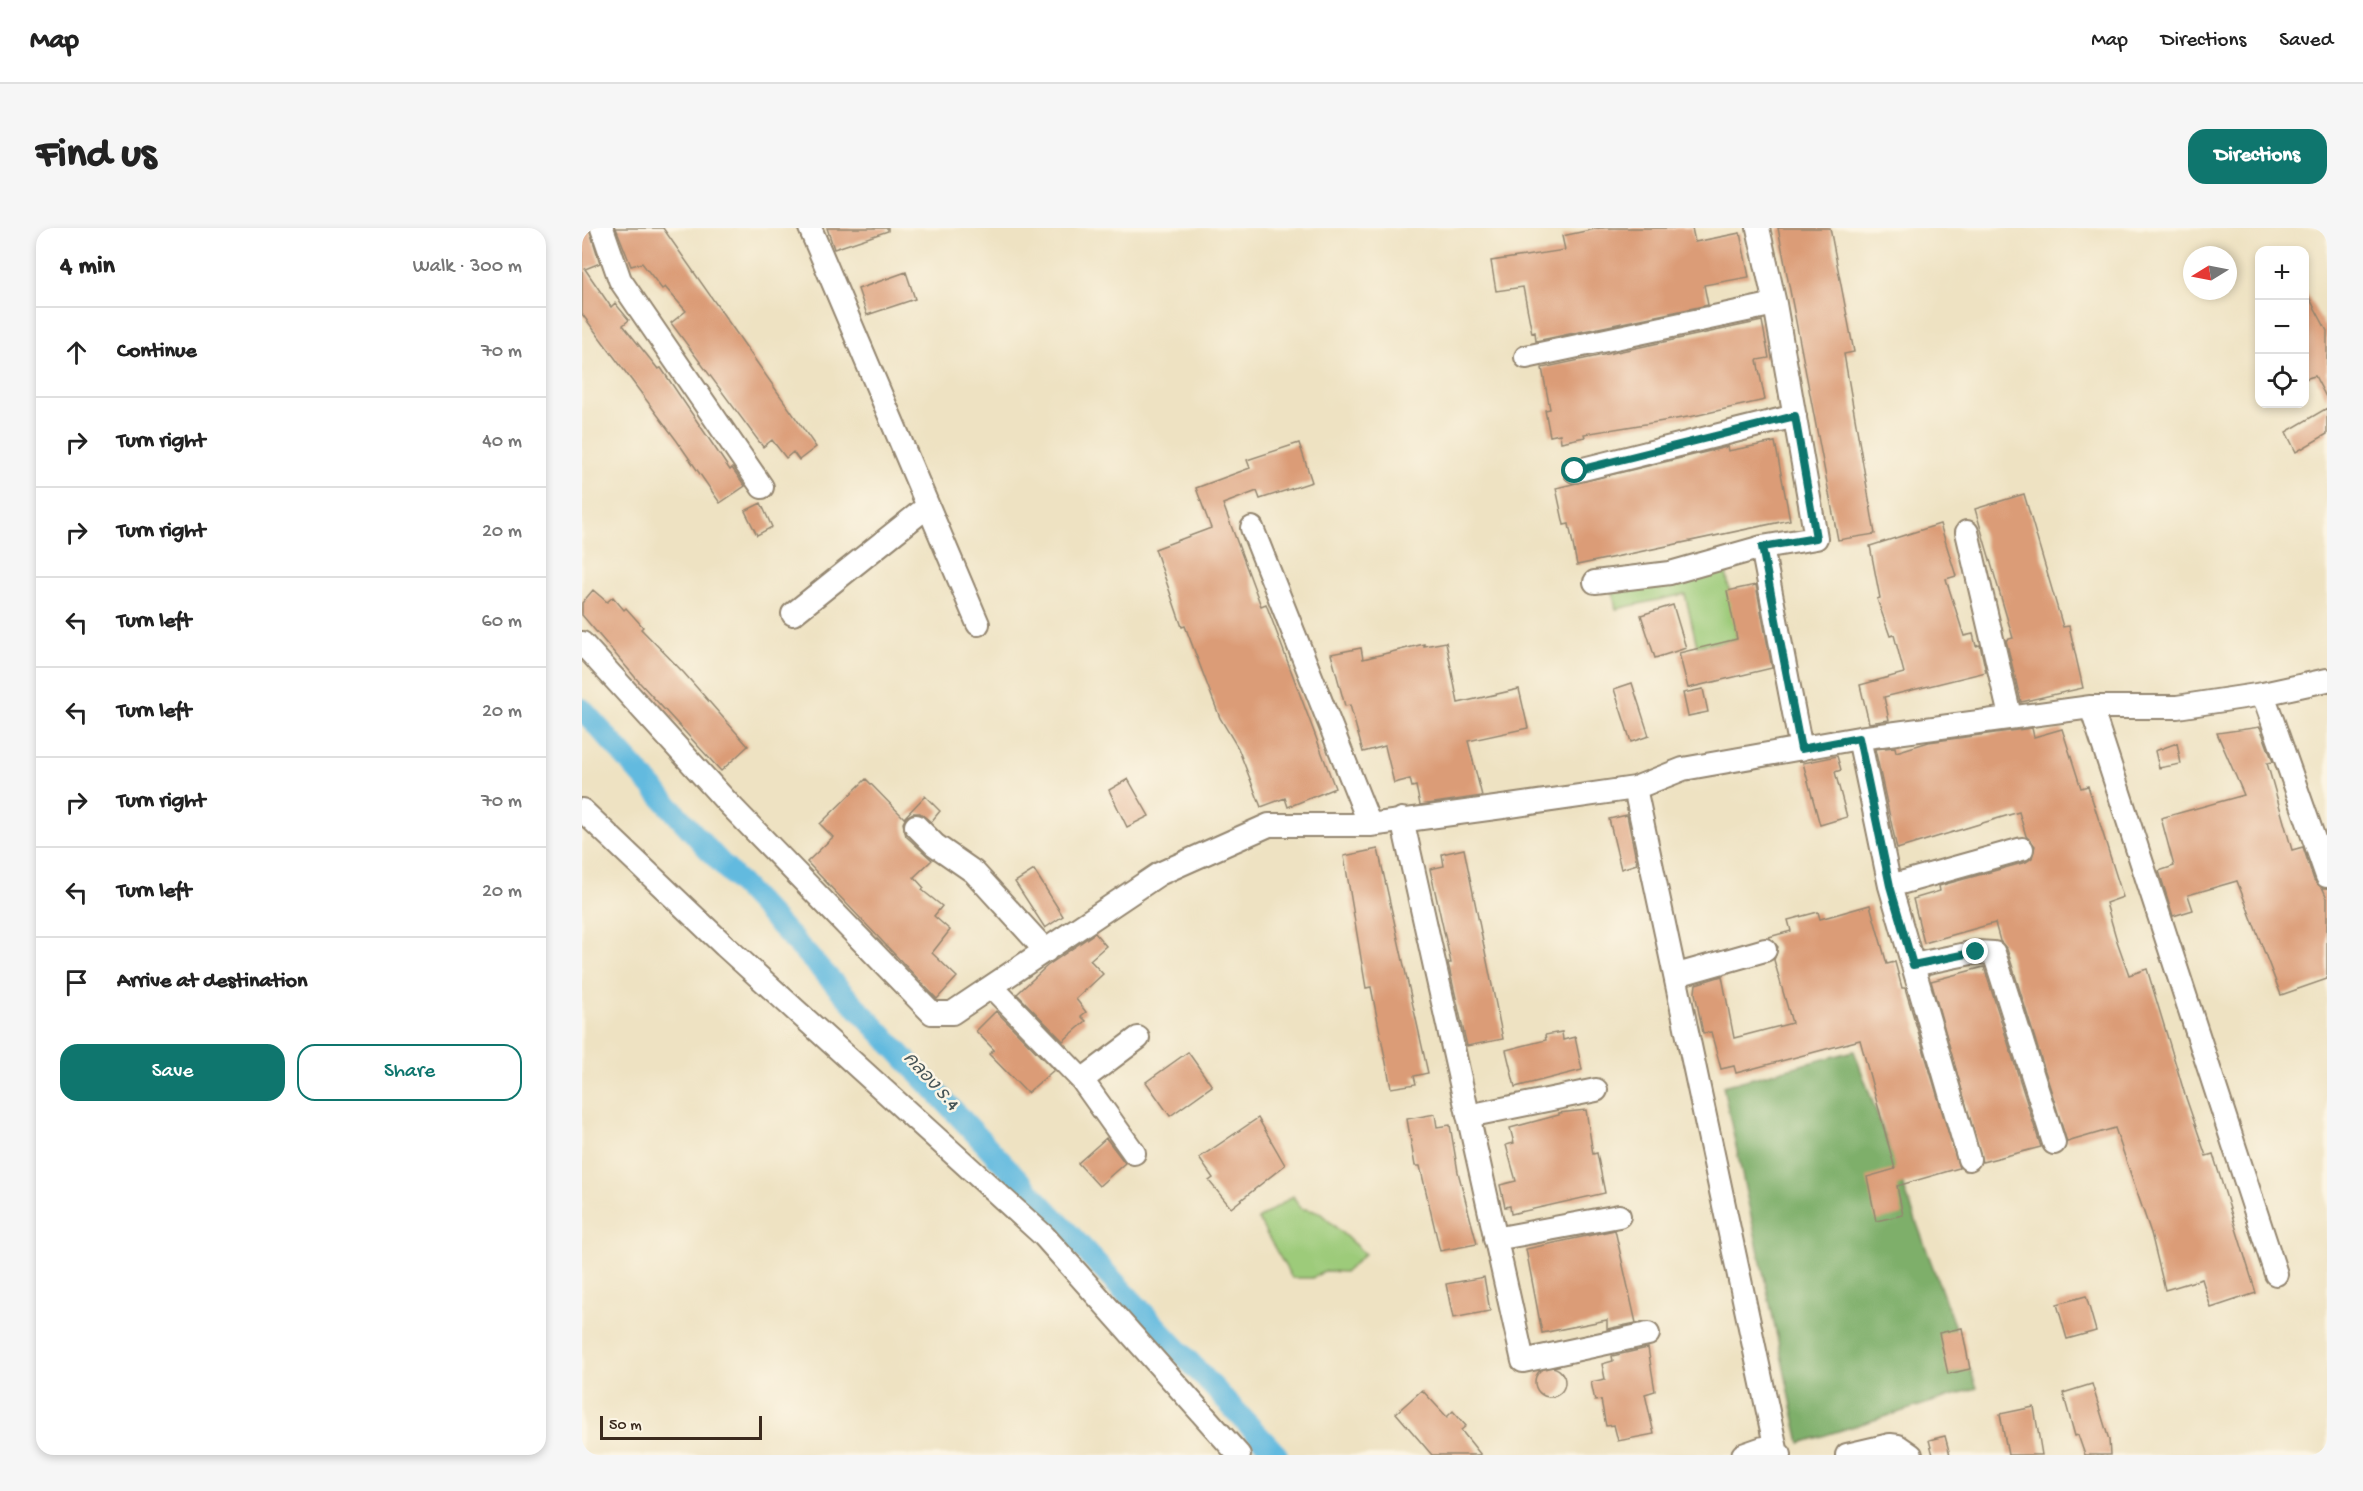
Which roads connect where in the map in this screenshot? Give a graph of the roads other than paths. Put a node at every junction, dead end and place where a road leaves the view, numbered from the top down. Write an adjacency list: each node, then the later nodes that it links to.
1 (602, 228): 8 (street)
2 (810, 228): 9 (street)
3 (1758, 228): 4 (street)
4 (1775, 304): 5 (street); 6 (street)
5 (1526, 357)
6 (1795, 416): 7 (street); 12 (street)
7 (1575, 471)
8 (762, 487)
9 (928, 506): 14 (street); 15 (street)
10 (1252, 528): 26 (street)
11 (1967, 532): 20 (street)
12 (1762, 547): 13 (street); 22 (street)
13 (1595, 582)
14 (793, 614)
15 (978, 624)
16 (582, 643): 35 (street)
17 (2327, 680): 18 (street)
18 (2263, 694): 19 (street); 29 (street)
19 (2091, 707): 20 (street); 45 (street)
20 (2010, 716): 21 (street)
21 (1859, 738): 22 (street); 30 (street)
22 (1801, 749): 23 (street)
23 (1635, 788): 25 (street); 34 (street)
24 (582, 810): 49 (street)
25 (1402, 819): 26 (street); 39 (street)
26 (1370, 825): 32 (street)
27 (916, 826): 32 (street)
28 (2022, 849): 30 (street)
29 (2327, 876)
30 (1890, 886): 33 (street)
31 (1765, 950): 34 (street)
32 (1046, 951): 35 (street)
33 (1913, 965): 40 (street); 42 (street)
34 (1677, 975): 48 (street)
35 (992, 987): 37 (street)
36 (1138, 1038): 37 (street)
37 (1082, 1080): 41 (street)
38 (1596, 1090): 39 (street)
39 (1468, 1116): 44 (street)
40 (2054, 1143)
41 (1134, 1153)
42 (1969, 1159)
43 (1619, 1216): 44 (street)
44 (1495, 1239): 46 (street)
45 (2276, 1274)
46 (1648, 1335)
47 (1891, 1450): 51 (street); 52 (street)
48 (1779, 1454): 50 (street)
49 (1239, 1455)
50 (1743, 1455)
51 (1847, 1455)
52 (1911, 1455)

